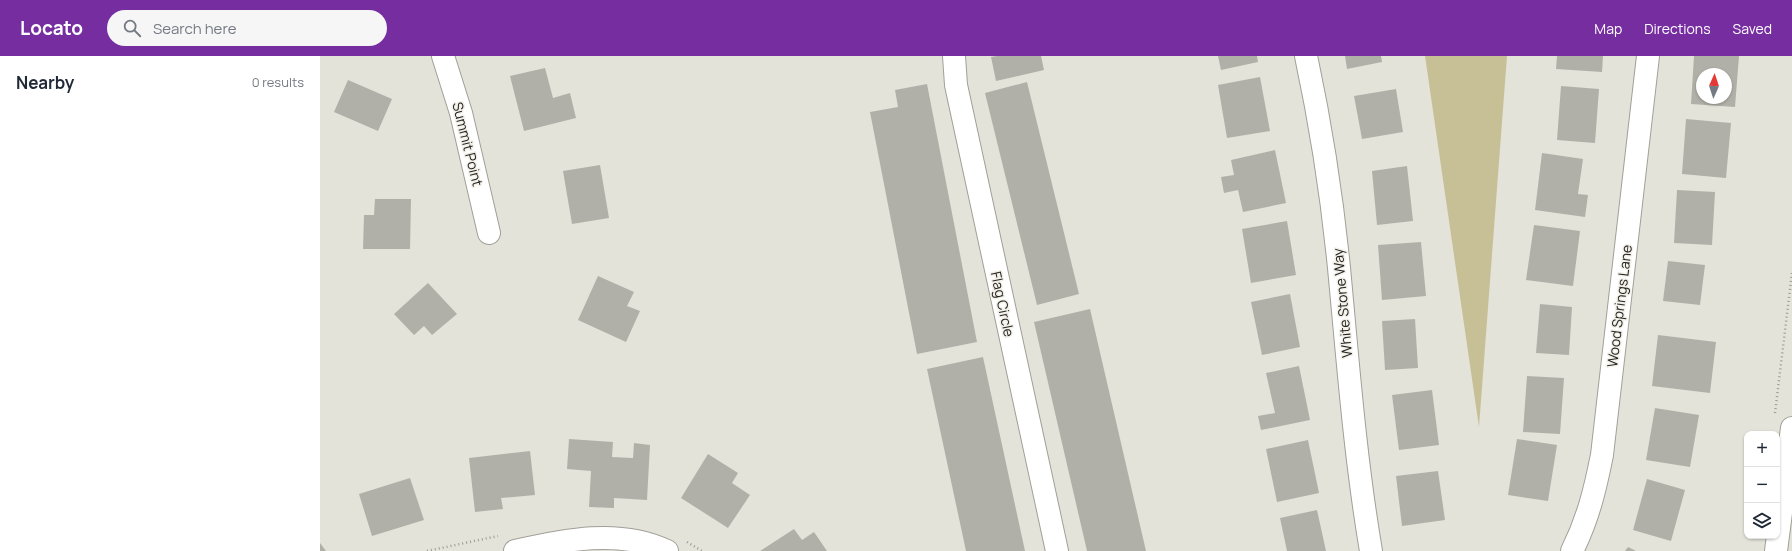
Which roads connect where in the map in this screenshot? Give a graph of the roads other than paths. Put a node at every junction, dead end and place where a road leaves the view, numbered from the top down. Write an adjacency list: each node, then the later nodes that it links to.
1 (443, 56): 5 (street, Summit Point)
2 (954, 56): 9 (street, Flag Circle)
3 (1306, 56): 10 (street, White Stone Way)
4 (1648, 56): 11 (street, Wood Springs Lane)
5 (489, 233)
6 (1783, 423): 12 (street)
7 (515, 551): 8 (street)
8 (667, 551)
9 (1057, 551)
10 (1371, 551)
11 (1572, 551)
12 (1776, 551)

